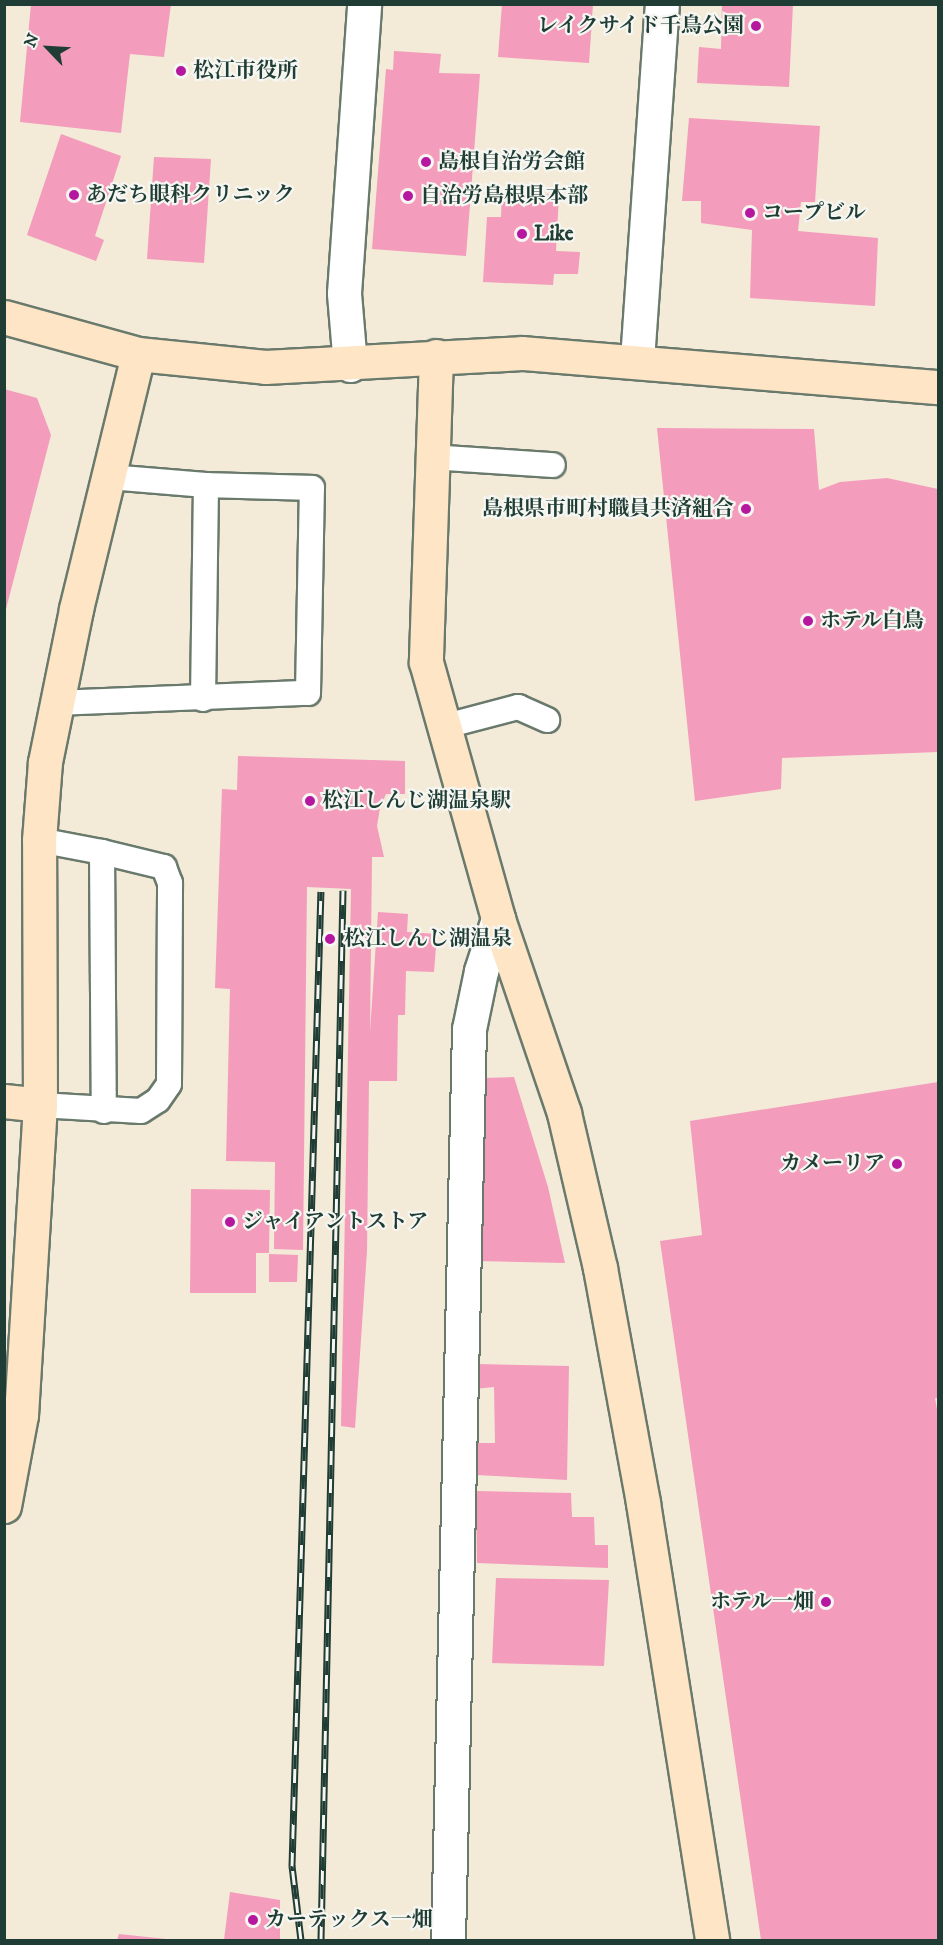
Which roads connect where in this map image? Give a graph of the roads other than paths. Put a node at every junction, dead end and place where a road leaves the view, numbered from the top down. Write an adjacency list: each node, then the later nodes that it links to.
1 (364, 4): 7 (street)
2 (662, 4): 6 (street)
3 (4, 317): 4 (street)
4 (138, 354): 7 (street); 11 (street)
5 (436, 356): 6 (street); 7 (street); 9 (street)
6 (638, 360): 8 (street)
7 (350, 365)
8 (939, 387)
9 (431, 457): 10 (lane); 16 (street)
10 (553, 465)
11 (109, 477): 12 (lane); 14 (street)
12 (206, 485): 13 (lane); 13 (lane)
13 (202, 699): 14 (lane)
14 (55, 703): 17 (street)
15 (547, 720): 16 (lane)
16 (442, 727): 19 (street)
17 (39, 840): 18 (lane); 21 (street)
18 (102, 852): 22 (lane); 22 (lane)
19 (498, 919): 24 (street); 25 (street)
20 (4, 1101): 21 (street)
21 (40, 1106): 22 (lane); 23 (street)
22 (104, 1111)
23 (4, 1506)
24 (448, 1941)
25 (712, 1941)

